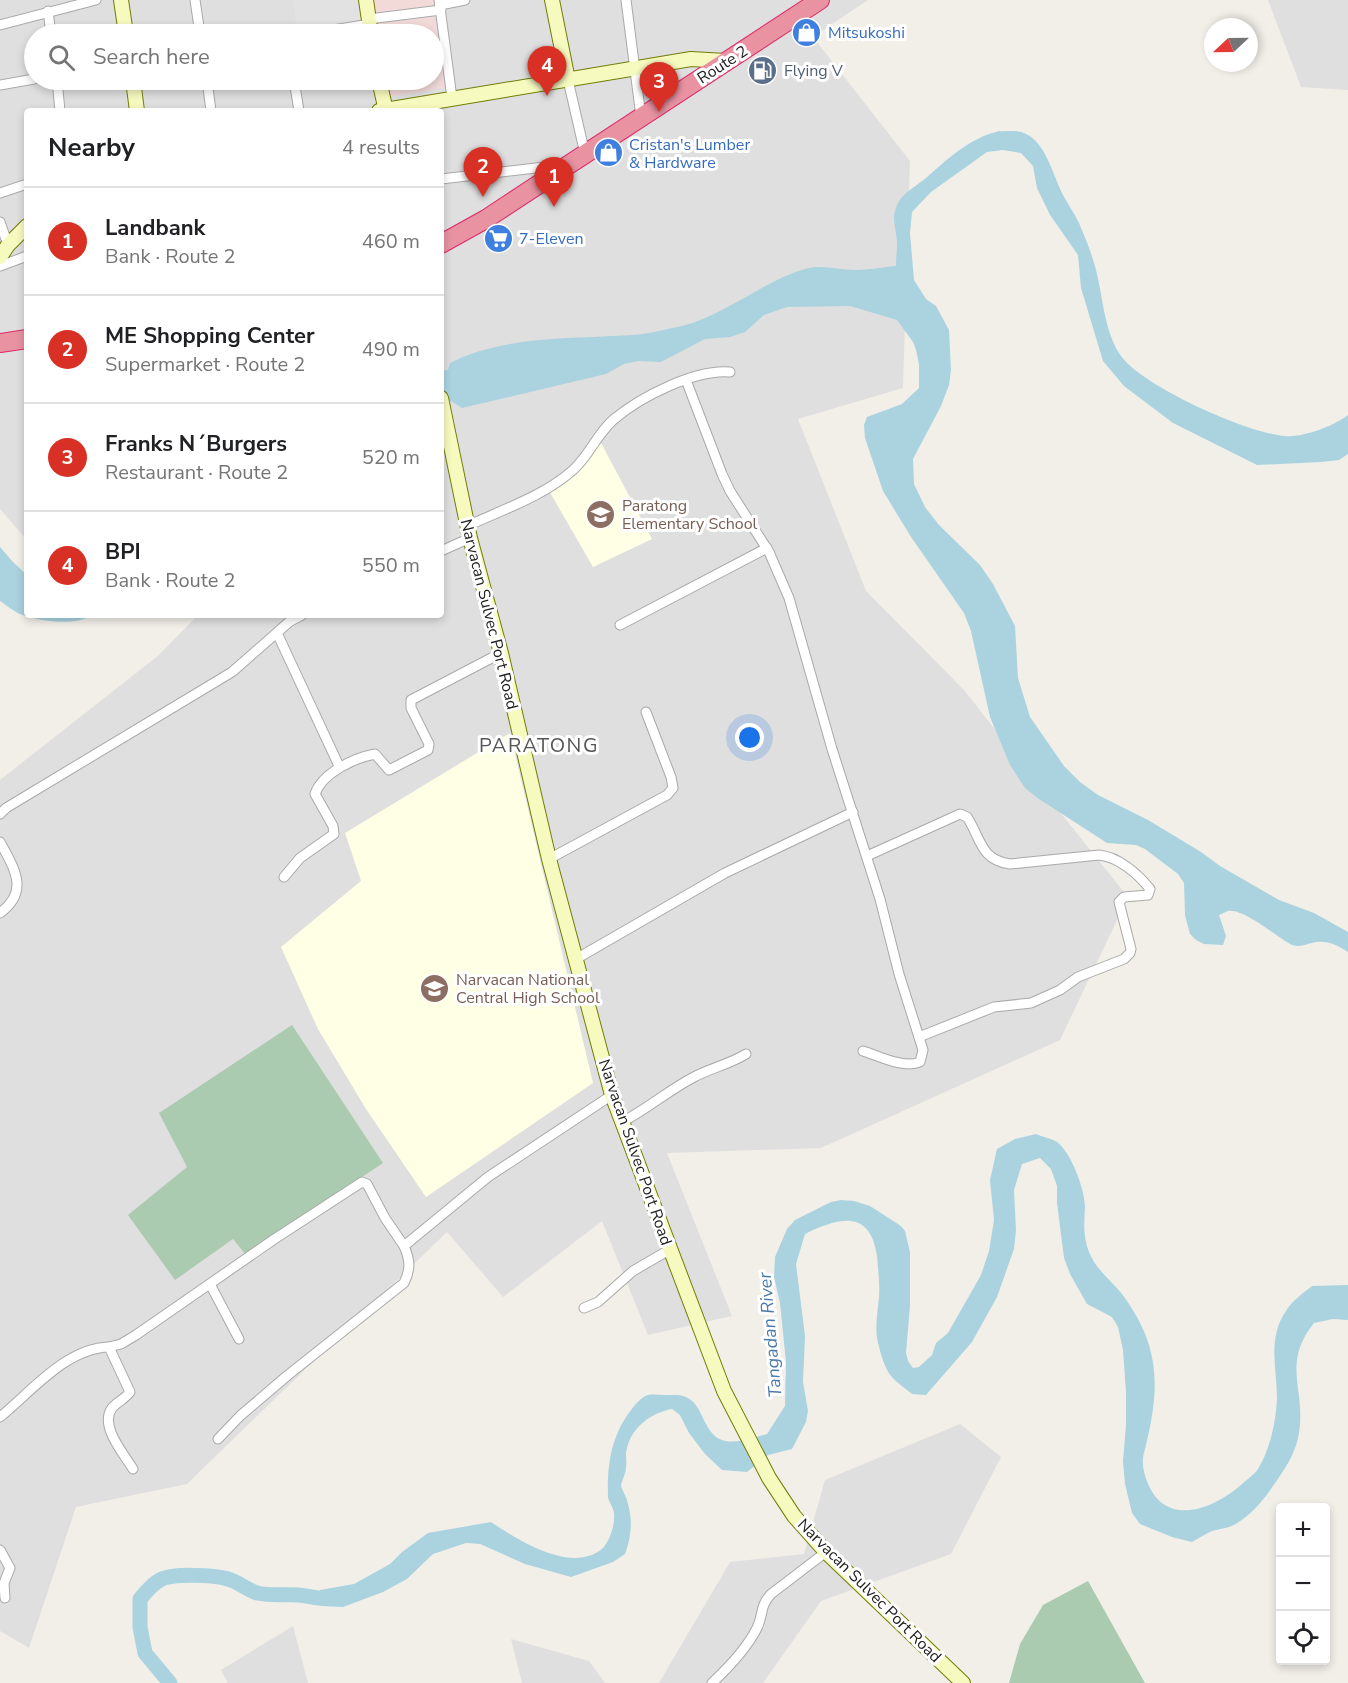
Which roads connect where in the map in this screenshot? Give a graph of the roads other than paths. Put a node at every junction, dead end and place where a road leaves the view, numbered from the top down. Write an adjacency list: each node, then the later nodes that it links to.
1 (96, 0): 10 (street)
2 (121, 0): 12 (street)
3 (195, 0): 13 (street)
4 (366, 0): 14 (street)
5 (465, 0): 9 (street)
6 (552, 0): 21 (street)
7 (626, 0): 20 (street)
8 (820, 0): 19 (highway, Route 2)
9 (440, 5): 15 (street); 16 (street)
10 (48, 11): 11 (street); 17 (street)
11 (50, 24)
12 (125, 24)
13 (199, 24)
14 (370, 24)
15 (377, 24)
16 (442, 24)
17 (0, 25)
18 (444, 36): 29 (street)
19 (726, 61): 20 (street); 36 (highway, Route 2)
20 (635, 69): 21 (street); 36 (street)
21 (568, 80): 29 (street); 37 (street)
22 (24, 81): 23 (street)
23 (0, 85)
24 (58, 90): 30 (street)
25 (134, 90): 31 (street)
26 (209, 90): 32 (street)
27 (296, 90): 33 (street)
28 (381, 90): 34 (street)
29 (452, 98): 35 (street)
30 (60, 108)
31 (137, 108)
32 (212, 108)
33 (299, 108)
34 (384, 108)
35 (400, 108)
36 (641, 117): 37 (highway, Route 2)
37 (585, 154): 38 (highway, Route 2)
38 (569, 164): 39 (street); 44 (highway, Route 2)
39 (444, 179)
40 (24, 185): 41 (street)
41 (0, 193)
42 (0, 222): 45 (street)
43 (24, 229): 45 (street)
44 (444, 242)
45 (4, 251)
46 (24, 257): 47 (street)
47 (0, 266)
48 (24, 339): 49 (highway)
49 (0, 343)
50 (730, 372): 51 (street)
51 (686, 380): 53 (street); 54 (street)
52 (444, 411): 53 (street, Narvacan Sulvec Port Road)
53 (468, 532): 55 (street); 59 (street, Narvacan Sulvec Port Road)
54 (767, 548): 57 (street); 62 (street)
55 (444, 549)
56 (296, 618): 58 (street)
57 (621, 625)
58 (277, 633): 61 (street); 63 (street)
59 (501, 653): 61 (street); 66 (street, Narvacan Sulvec Port Road)
60 (646, 712): 66 (street)
61 (339, 766): 67 (street)
62 (853, 812): 65 (street); 69 (street)
63 (0, 814)
64 (0, 842): 68 (street)
65 (867, 855): 70 (street); 70 (street)
66 (549, 859): 69 (street, Narvacan Sulvec Port Road)
67 (284, 877)
68 (0, 913)
69 (576, 959): 73 (street, Narvacan Sulvec Port Road)
70 (920, 1037): 71 (street)
71 (863, 1051)
72 (746, 1054): 74 (street)
73 (612, 1095): 74 (street, Narvacan Sulvec Port Road); 75 (street)
74 (622, 1122): 76 (street, Narvacan Sulvec Port Road)
75 (404, 1246): 77 (street); 82 (street)
76 (669, 1250): 78 (street); 85 (street, Narvacan Sulvec Port Road)
77 (210, 1284): 79 (street); 80 (street)
78 (584, 1308)
79 (239, 1339)
80 (109, 1347): 81 (street); 83 (street)
81 (0, 1417)
82 (218, 1439)
83 (133, 1469)
84 (0, 1550): 86 (street)
85 (826, 1552): 87 (street); 88 (street, Narvacan Sulvec Port Road)
86 (5, 1598)
87 (712, 1683)
88 (963, 1683)

